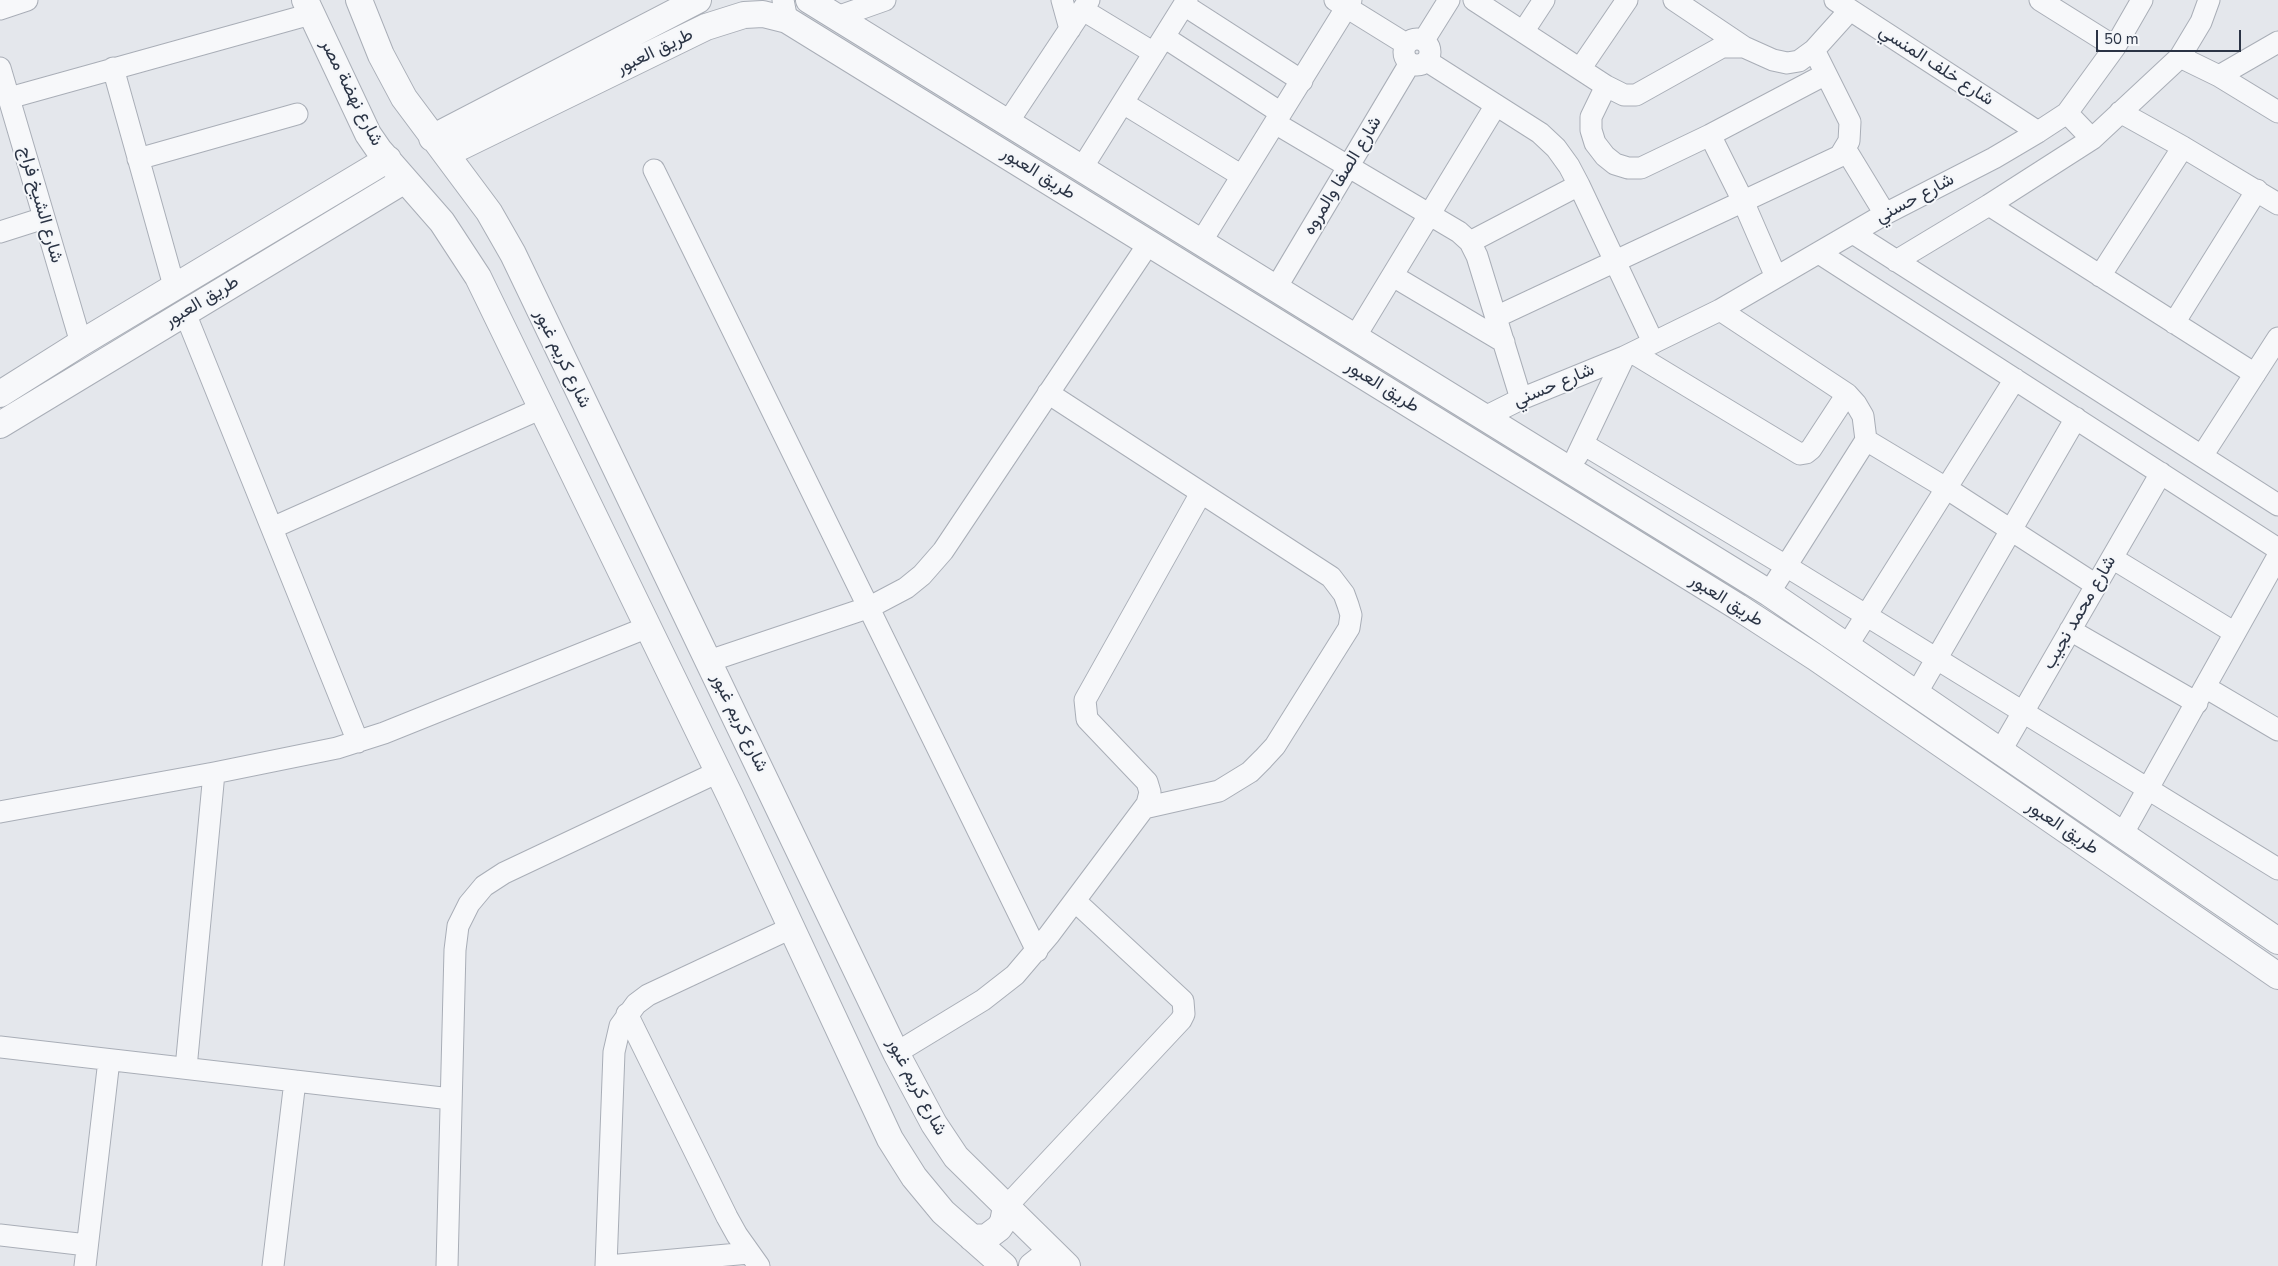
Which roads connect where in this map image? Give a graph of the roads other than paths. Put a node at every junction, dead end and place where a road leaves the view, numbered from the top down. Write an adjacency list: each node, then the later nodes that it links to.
1 (27, 0): 20 (street)
2 (359, 0): 51 (street)
3 (698, 0): 51 (street, طريق العبور)
4 (809, 0): 22 (street, طريق العبور)
5 (885, 0): 22 (street)
6 (1062, 0): 23 (street)
7 (1449, 0): 30 (street, شارع الصفا والمروه)
8 (1474, 0): 24 (street)
9 (1544, 0): 24 (street)
10 (1627, 0): 34 (street)
11 (1674, 0): 27 (street)
12 (2040, 0): 28 (street)
13 (2142, 0): 28 (street)
14 (2209, 0): 31 (street)
15 (1185, 2): 26 (street); 37 (street)
16 (1344, 2): 30 (street); 37 (street)
17 (1086, 5): 23 (street); 26 (street)
18 (1843, 5): 29 (street); 48 (street, شارع خلف المنسي)
19 (308, 7): 33 (street); 55 (street, شارع نهضة مصر)
20 (0, 9)
21 (773, 9): 51 (street, طريق العبور); 73 (street, طريق العبور)
22 (837, 17): 47 (street, طريق العبور)
23 (1070, 29): 47 (street)
24 (1523, 32): 34 (street)
25 (2278, 42): 36 (street)
26 (1159, 45): 40 (street); 46 (street)
27 (1744, 47): 29 (street); 38 (street)
28 (2116, 47): 44 (street)
29 (1814, 50): 35 (street)
30 (1416, 52): 41 (street); 56 (street, شارع الصفا والمروه)
31 (2180, 57): 36 (street); 42 (street)
32 (0, 68): 39 (street, شارع الشيخ فراج)
33 (113, 68): 39 (street); 54 (street)
34 (1580, 69): 38 (street)
35 (1826, 74): 49 (street); 53 (street)
36 (2219, 76): 43 (street)
37 (1302, 81): 46 (street)
38 (1606, 86): 49 (street)
39 (9, 98): 68 (street, شارع الشيخ فراج)
40 (1123, 103): 57 (street); 59 (street)
41 (1496, 105): 61 (street); 67 (street)
42 (2120, 112): 50 (street); 52 (street)
43 (2278, 112)
44 (2067, 113): 48 (street, شارع حسني); 50 (street)
45 (297, 114): 54 (street)
46 (1278, 118): 56 (street); 59 (street)
47 (1008, 122): 57 (street, طريق العبور)
48 (2038, 132): 66 (street, شارع حسني)
49 (1710, 135): 63 (street)
50 (2092, 139): 65 (street)
51 (439, 146): 127 (street, شارع كريم غبور)
52 (2184, 146): 62 (street); 78 (street)
53 (1846, 150): 63 (street); 66 (street)
54 (138, 159): 80 (street)
55 (388, 160): 60 (street, شارع نهضة مصر); 80 (street, طريق العبور)
56 (1348, 167): 67 (street); 81 (street, شارع الصفا والمروه)
57 (1082, 168): 71 (street, طريق العبور)
58 (654, 170): 120 (street)
59 (1242, 176): 71 (street)
60 (405, 180): 83 (street, طريق العبور); 98 (street)
61 (1580, 185): 72 (street); 75 (street)
62 (2257, 190): 64 (street); 85 (street)
63 (1743, 201): 75 (street); 79 (street)
64 (2278, 204)
65 (1989, 205): 76 (street); 78 (street)
66 (1885, 214): 70 (street, شارع حسني)
67 (1430, 215): 72 (street); 77 (street)
68 (44, 218): 69 (street); 90 (street, شارع الشيخ فراج)
69 (0, 232)
70 (1853, 233): 74 (street, شارع حسني); 76 (street)
71 (1201, 242): 81 (street, طريق العبور)
72 (1470, 242): 84 (street)
73 (1148, 243): 94 (street); 103 (street, طريق العبور)
74 (1820, 253): 79 (street, شارع حسني); 93 (street)
75 (1616, 261): 84 (street); 89 (street)
76 (1896, 261): 105 (street)
77 (1393, 276): 86 (street); 88 (street)
78 (2100, 276): 85 (street)
79 (1776, 277): 82 (street, شارع حسني)
80 (174, 286): 90 (street, طريق العبور)
81 (1276, 288): 86 (street, طريق العبور)
82 (1720, 310): 89 (street, شارع حسني); 96 (street)
83 (185, 313): 101 (street, طريق العبور); 112 (street)
84 (1496, 317): 88 (street)
85 (2174, 322): 92 (street)
86 (1355, 338): 99 (street, طريق العبور)
87 (2278, 338): 92 (street)
88 (1504, 342): 97 (street)
89 (1653, 342): 91 (street, شارع حسني)
90 (81, 343): 95 (street, طريق العبور)
91 (1629, 355): 96 (street); 97 (street, شارع حسني); 104 (street, شارع حسني)
92 (2255, 374): 105 (street)
93 (2014, 379): 100 (street); 108 (street)
94 (1048, 393): 109 (street); 120 (street)
95 (0, 394)
96 (1847, 394): 102 (street)
97 (1521, 399): 99 (street, شارع حسني)
98 (542, 408): 112 (street); 122 (street)
99 (1485, 417): 103 (street); 106 (street, طريق العبور)
100 (2076, 418): 107 (street); 113 (street)
101 (0, 425)
102 (1866, 440): 108 (street); 117 (street)
103 (1469, 442): 110 (street, طريق العبور)
104 (1583, 444): 106 (street, شارع حسني); 117 (street)
105 (2202, 456): 111 (street)
106 (1570, 469): 110 (street); 119 (street, طريق العبور)
107 (2161, 473): 114 (street); 116 (street, شارع محمد نجيب)
108 (1946, 488): 113 (street); 121 (street)
109 (1201, 493): 137 (street); 137 (street)
110 (1556, 494): 145 (street, طريق العبور)
111 (2278, 505)
112 (272, 528): 132 (street)
113 (2010, 531): 118 (street); 126 (street)
114 (2278, 549)
115 (2278, 556): 124 (street)
116 (2112, 558): 118 (street, شارع محمد نجيب); 124 (street)
117 (1786, 566): 119 (street); 121 (street)
118 (2096, 585): 123 (street, شارع محمد نجيب)
119 (1769, 593): 125 (street, طريق العبور)
120 (870, 608): 127 (street); 144 (street)
121 (1866, 615): 125 (street); 126 (street)
122 (648, 627): 132 (street); 134 (street)
123 (2070, 630): 129 (street); 130 (street, شارع محمد نجيب)
124 (2235, 633): 129 (street)
125 (1847, 646): 128 (street, طريق العبور)
126 (1936, 658): 128 (street); 130 (street)
127 (709, 661): 148 (street, شارع كريم غبور)
128 (1916, 694): 133 (street, طريق العبور)
129 (2201, 695): 131 (street); 136 (street)
130 (2023, 712): 133 (street, شارع محمد نجيب); 136 (street)
131 (2278, 730)
132 (358, 742): 135 (street)
133 (2000, 752): 139 (street, طريق العبور)
134 (718, 772): 142 (street); 152 (street)
135 (214, 773): 138 (street); 150 (street)
136 (2149, 789): 139 (street); 140 (street)
137 (1144, 808): 141 (street)
138 (0, 812)
139 (2122, 835): 143 (street, طريق العبور)
140 (2278, 869)
141 (1075, 901): 144 (street); 153 (street)
142 (791, 928): 146 (street); 155 (street)
143 (2278, 941)
144 (1037, 951): 148 (street)
145 (2278, 976)
146 (626, 1014): 157 (street); 161 (street)
147 (0, 1047): 149 (street)
148 (896, 1053): 153 (street, شارع كريم غبور)
149 (109, 1060): 150 (street); 156 (street)
150 (186, 1068): 151 (street)
151 (295, 1081): 152 (street); 159 (street)
152 (451, 1099): 160 (street)
153 (1006, 1207): 155 (street); 158 (street, شارع كريم غبور)
154 (0, 1235): 156 (street)
155 (972, 1238): 162 (street)
156 (86, 1256)
157 (754, 1259): 161 (street)
158 (1064, 1263): 163 (street)
159 (274, 1266)
160 (447, 1266)
161 (607, 1266)
162 (1004, 1266)
163 (1032, 1266)

